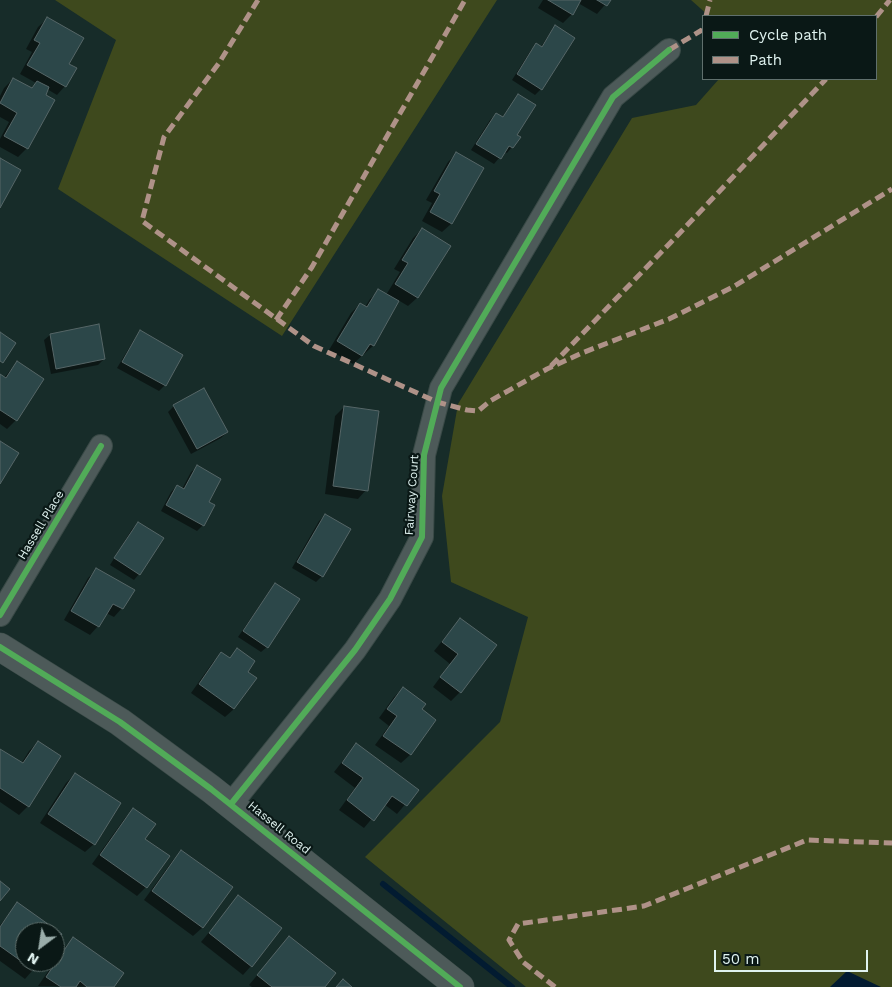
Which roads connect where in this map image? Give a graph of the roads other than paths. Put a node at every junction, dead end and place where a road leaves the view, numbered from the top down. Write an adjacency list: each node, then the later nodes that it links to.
1 (669, 50): 5 (street, Fairway Court)
2 (101, 446): 3 (street, Hassell Place)
3 (0, 615)
4 (0, 648): 5 (street, Hassell Road)
5 (231, 804): 6 (street, Hassell Road)
6 (460, 987)

